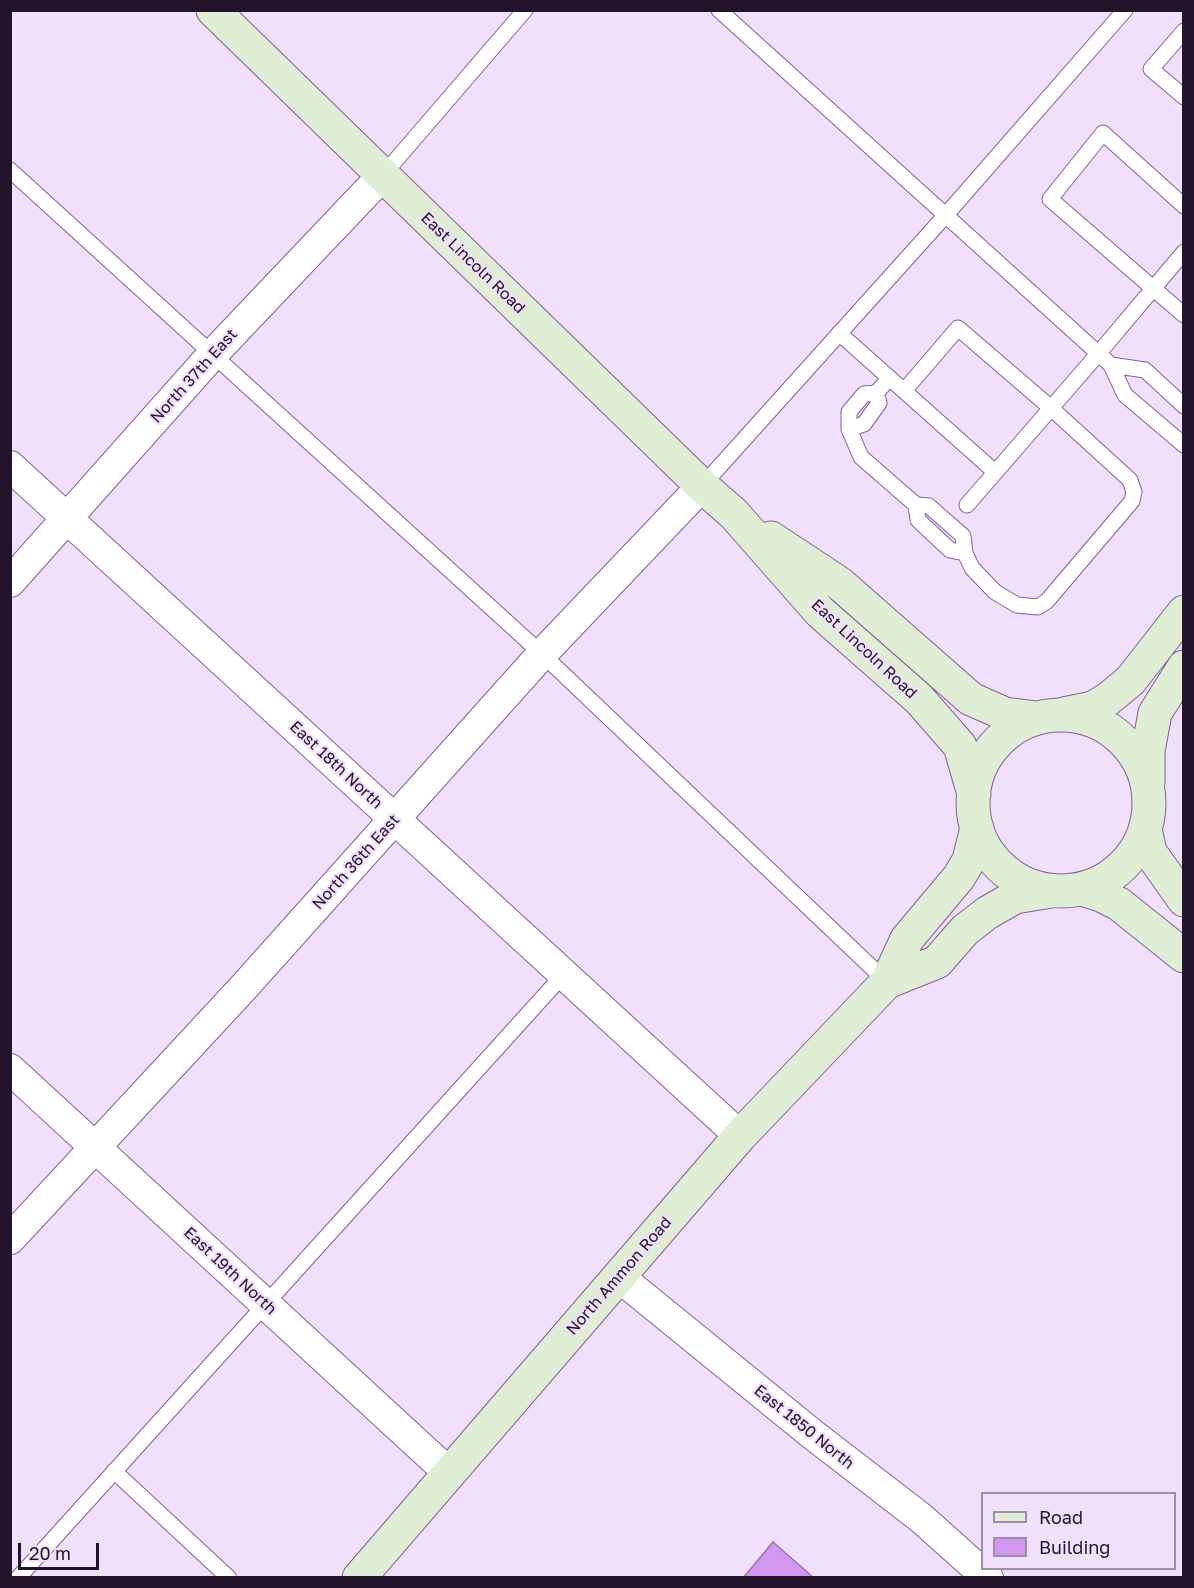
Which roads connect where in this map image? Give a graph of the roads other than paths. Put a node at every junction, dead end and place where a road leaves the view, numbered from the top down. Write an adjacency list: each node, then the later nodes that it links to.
1 (213, 10): 8 (main road, East Lincoln Road)
2 (525, 10): 8 (lane)
3 (719, 10): 10 (lane)
4 (1125, 10): 10 (lane)
5 (1184, 31): 6 (lane)
6 (1184, 97)
7 (10, 170): 16 (lane)
8 (383, 175): 16 (street, North 37th East); 25 (main road, East Lincoln Road)
9 (1184, 206): 12 (lane)
10 (945, 216): 14 (lane); 15 (lane)
11 (1182, 256): 12 (lane)
12 (1153, 289): 13 (lane); 15 (lane)
13 (1184, 315)
14 (839, 333): 18 (lane); 25 (lane)
15 (1098, 354): 17 (lane); 21 (lane)
16 (212, 355): 28 (street, North 37th East); 31 (lane)
17 (1111, 365): 20 (lane); 22 (lane)
18 (890, 378): 19 (lane); 21 (lane)
19 (904, 391): 21 (lane); 24 (lane)
20 (1184, 406)
21 (1051, 408): 24 (lane)
22 (1184, 445)
23 (10, 466): 28 (street, East 18th North)
24 (996, 472): 26 (lane)
25 (702, 486): 27 (main road, East Lincoln Road); 31 (street, North 36th East)
26 (967, 505)
27 (734, 514): 33 (main road, East Lincoln Road); 34 (main road, East Lincoln Road)
28 (68, 519): 29 (street, North 37th East); 36 (street, East 18th North)
29 (10, 582)
30 (1184, 612): 33 (main road)
31 (542, 654): 36 (street, North 36th East); 43 (lane)
32 (1184, 667): 35 (main road)
33 (1050, 716): 34 (main road); 35 (main road)
34 (974, 794): 37 (main road)
35 (1148, 796): 38 (main road)
36 (394, 819): 42 (street, East 18th North); 46 (street, North 36th East)
37 (977, 828): 39 (main road); 43 (main road, North Ammon Road)
38 (1145, 829): 39 (main road); 40 (main road)
39 (1066, 890): 41 (main road); 43 (main road, North Ammon Road)
40 (1184, 900)
41 (1184, 956)
42 (564, 974): 45 (street, East 18th North); 49 (lane)
43 (887, 982): 45 (main road, North Ammon Road)
44 (10, 1069): 46 (street, East 19th North)
45 (740, 1136): 48 (main road, North Ammon Road)
46 (95, 1147): 47 (street, North 36th East); 49 (street, East 19th North)
47 (10, 1239)
48 (618, 1276): 51 (main road, North Ammon Road); 55 (street, East 1850 North)
49 (265, 1304): 50 (lane); 51 (street, East 19th North)
50 (114, 1471): 52 (lane); 53 (lane)
51 (449, 1473): 54 (main road, North Ammon Road)
52 (18, 1578)
53 (229, 1578)
54 (359, 1578)
55 (988, 1578)

